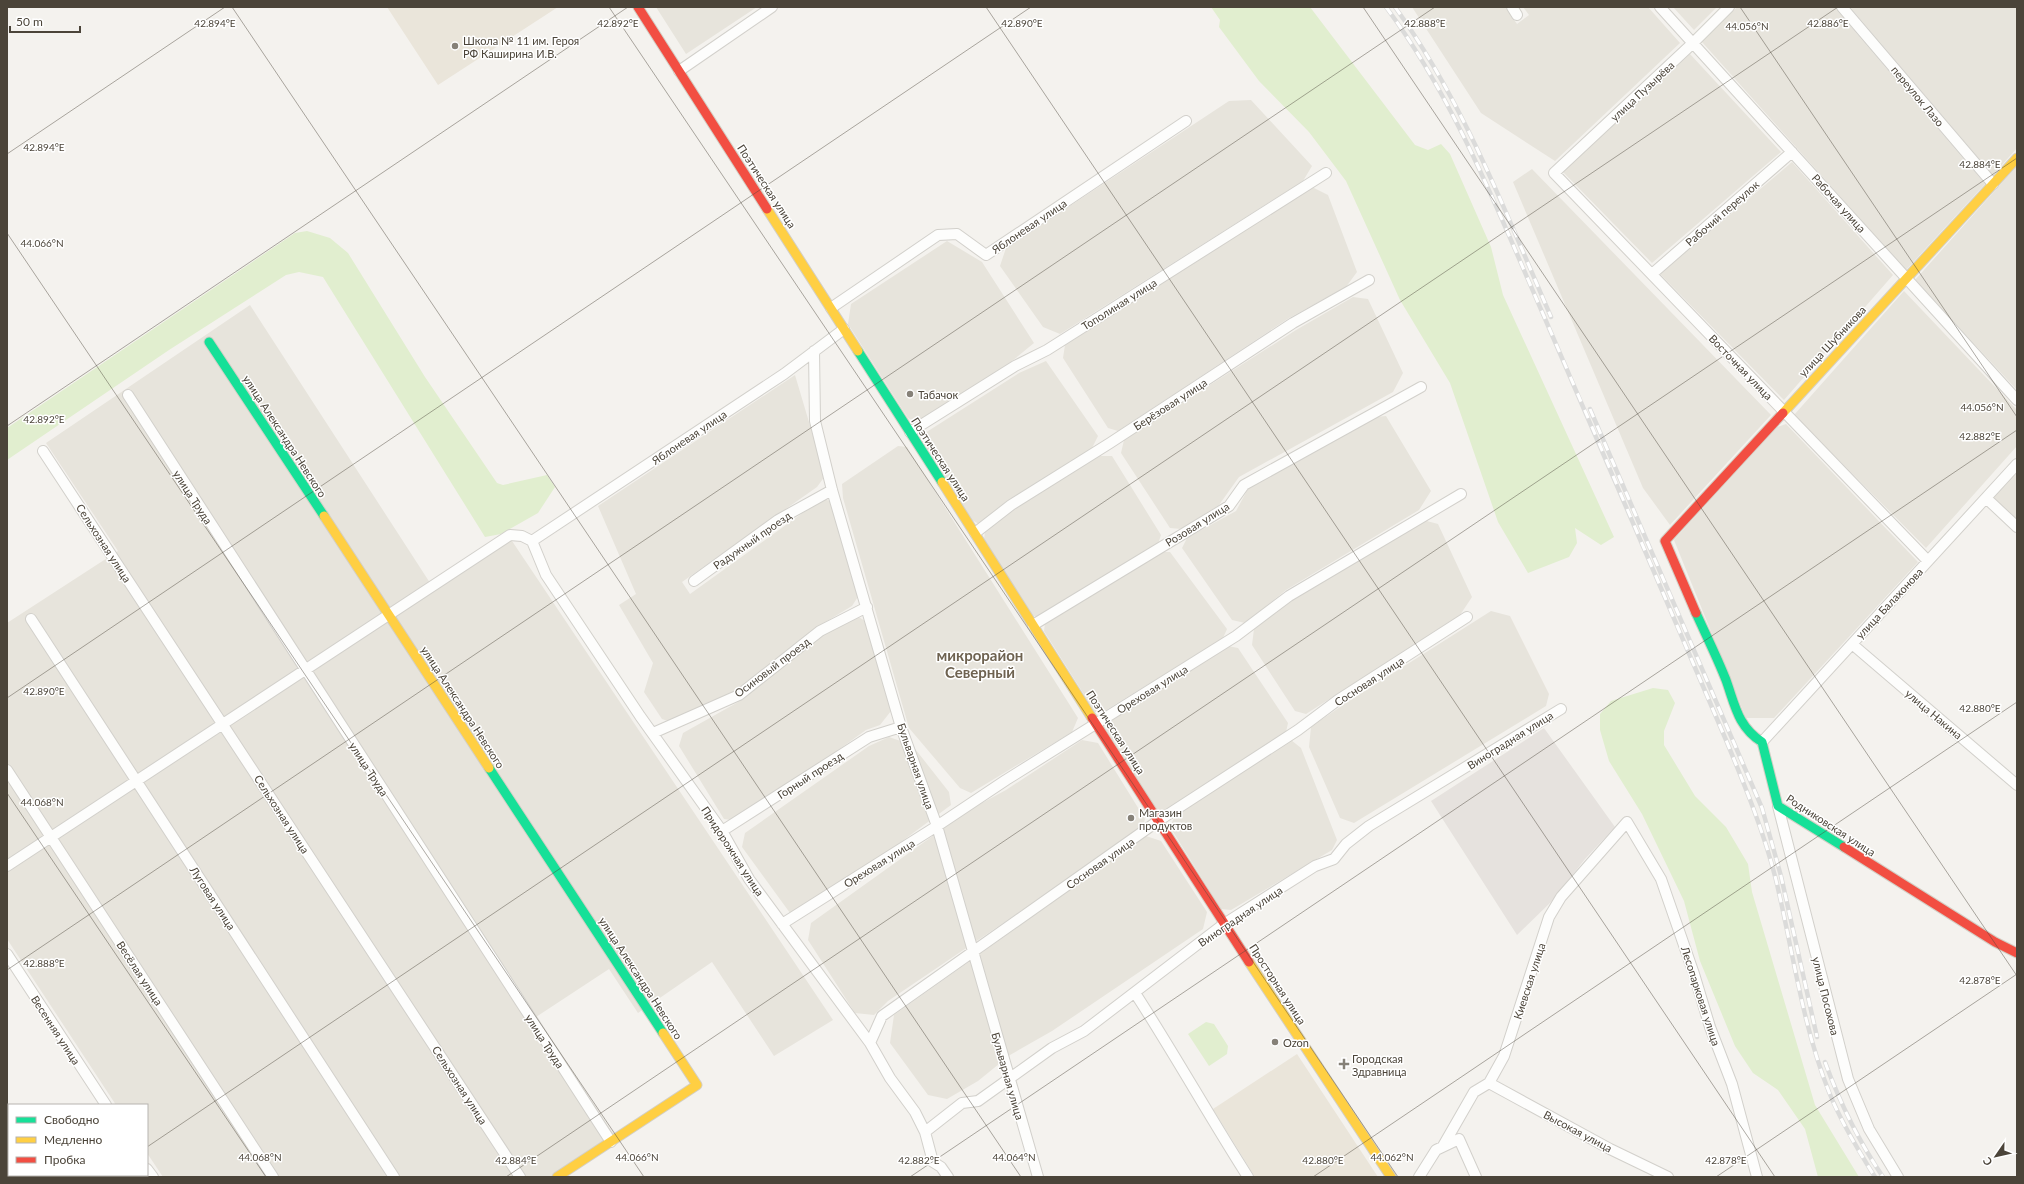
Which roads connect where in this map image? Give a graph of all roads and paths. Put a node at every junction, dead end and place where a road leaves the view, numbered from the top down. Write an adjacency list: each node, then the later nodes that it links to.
1 (638, 7): 7 (street, Поэтическая улица)
2 (772, 7): 7 (street)
3 (1660, 7): 6 (street, Рабочая улица)
4 (1729, 7): 6 (street, улица Пузырёва)
5 (1842, 7): 13 (street, переулок Лазо)
6 (1693, 43): 9 (street, Рабочая улица); 12 (street, улица Пузырёва)
7 (679, 71): 17 (street, Поэтическая улица)
8 (1186, 120): 17 (street, Яблоневая улица)
9 (1792, 152): 14 (street, Рабочий переулок); 15 (street, Рабочая улица)
10 (2017, 158): 13 (street, улица Шубникова)
11 (1326, 173): 25 (street, Тополиная улица)
12 (1554, 173): 14 (street, Восточная улица)
13 (1993, 184): 15 (street, улица Шубникова)
14 (1652, 274): 24 (street, Восточная улица)
15 (1907, 278): 23 (street, Рабочая улица); 24 (street, улица Шубникова)
16 (1369, 280): 32 (street, Берёзовая улица)
17 (831, 308): 18 (street, Поэтическая улица)
18 (844, 329): 20 (street, Яблоневая улица); 25 (street, Поэтическая улица)
19 (209, 342): 37 (street, улица Александра Невского)
20 (814, 351): 28 (street, Бульварная улица); 33 (street, Яблоневая улица)
21 (1421, 388): 40 (street, Розовая улица)
22 (128, 395): 42 (street, улица Труда)
23 (2017, 400)
24 (1784, 412): 34 (street, Восточная улица); 48 (street, улица Шубникова)
25 (910, 432): 32 (street, Поэтическая улица)
26 (43, 451): 44 (street, Сельхозная улица)
27 (2017, 464): 30 (street, улица Балахонова)
28 (832, 490): 35 (street, Радужный проезд); 36 (street, Бульварная улица)
29 (1461, 494): 45 (street, Ореховая улица)
30 (1986, 498): 31 (street); 34 (street, улица Балахонова)
31 (2017, 527)
32 (975, 533): 40 (street, Поэтическая улица)
33 (532, 541): 37 (street); 47 (street, Придорожная улица)
34 (1928, 561): 41 (street, улица Балахонова)
35 (694, 581)
36 (867, 607): 46 (street, Бульварная улица); 47 (street, Осиновый проезд)
37 (388, 615): 42 (street); 70 (street, улица Александра Невского)
38 (1467, 618): 53 (street, Сосновая улица)
39 (31, 619): 50 (street, Луговая улица)
40 (1033, 625): 45 (street, Поэтическая улица)
41 (1852, 644): 48 (street, улица Балахонова); 51 (street, улица Накина)
42 (304, 670): 44 (street); 70 (street, улица Труда)
43 (1561, 709): 60 (street, Виноградная улица)
44 (222, 724): 50 (street); 74 (street, Сельхозная улица)
45 (1096, 724): 53 (street, Поэтическая улица); 55 (street, Ореховая улица)
46 (901, 727): 55 (street, Бульварная улица); 56 (street, Горный проезд)
47 (653, 733): 56 (street, Придорожная улица)
48 (1762, 742): 52 (street, Родниковская улица)
49 (7, 770): 57 (street, Весёлая улица)
50 (136, 781): 57 (street); 73 (street, Луговая улица)
51 (2017, 785)
52 (1778, 806): 62 (street, Родниковская улица); 84 (street, улица Посохова)
53 (1158, 821): 60 (street, Поэтическая улица); 61 (street, Сосновая улица)
54 (1627, 822): 67 (street, Киевская улица); 83 (street, Лесопарковая улица)
55 (937, 826): 59 (street, Ореховая улица); 61 (street, Бульварная улица)
56 (722, 831): 59 (street, Придорожная улица)
57 (51, 837): 58 (street); 72 (street, Весёлая улица)
58 (7, 866)
59 (782, 924): 65 (street, Придорожная улица)
60 (1224, 924): 64 (street, Виноградная улица); 79 (street, Просторная улица)
61 (974, 952): 65 (street, Сосновая улица); 66 (street, Бульварная улица)
62 (2017, 953)
63 (7, 954): 68 (street, Весенняя улица)
64 (1135, 993): 66 (street, Виноградная улица); 78 (street)
65 (870, 1043): 69 (street, Придорожная улица)
66 (1009, 1079): 69 (street, Виноградная улица); 77 (street, Бульварная улица)
67 (1489, 1083): 71 (street, Киевская улица); 82 (street, Высокая улица)
68 (105, 1104)
69 (926, 1132): 76 (street, Придорожная улица)
70 (611, 1142): 75 (street)
71 (1443, 1146): 80 (street); 81 (street)
72 (273, 1177)
73 (394, 1177)
74 (520, 1177)
75 (557, 1177)
76 (948, 1177)
77 (1038, 1177)
78 (1248, 1177)
79 (1391, 1177)
80 (1419, 1177)
81 (1476, 1177)
82 (1668, 1177)
83 (1757, 1177)
84 (1898, 1177)

